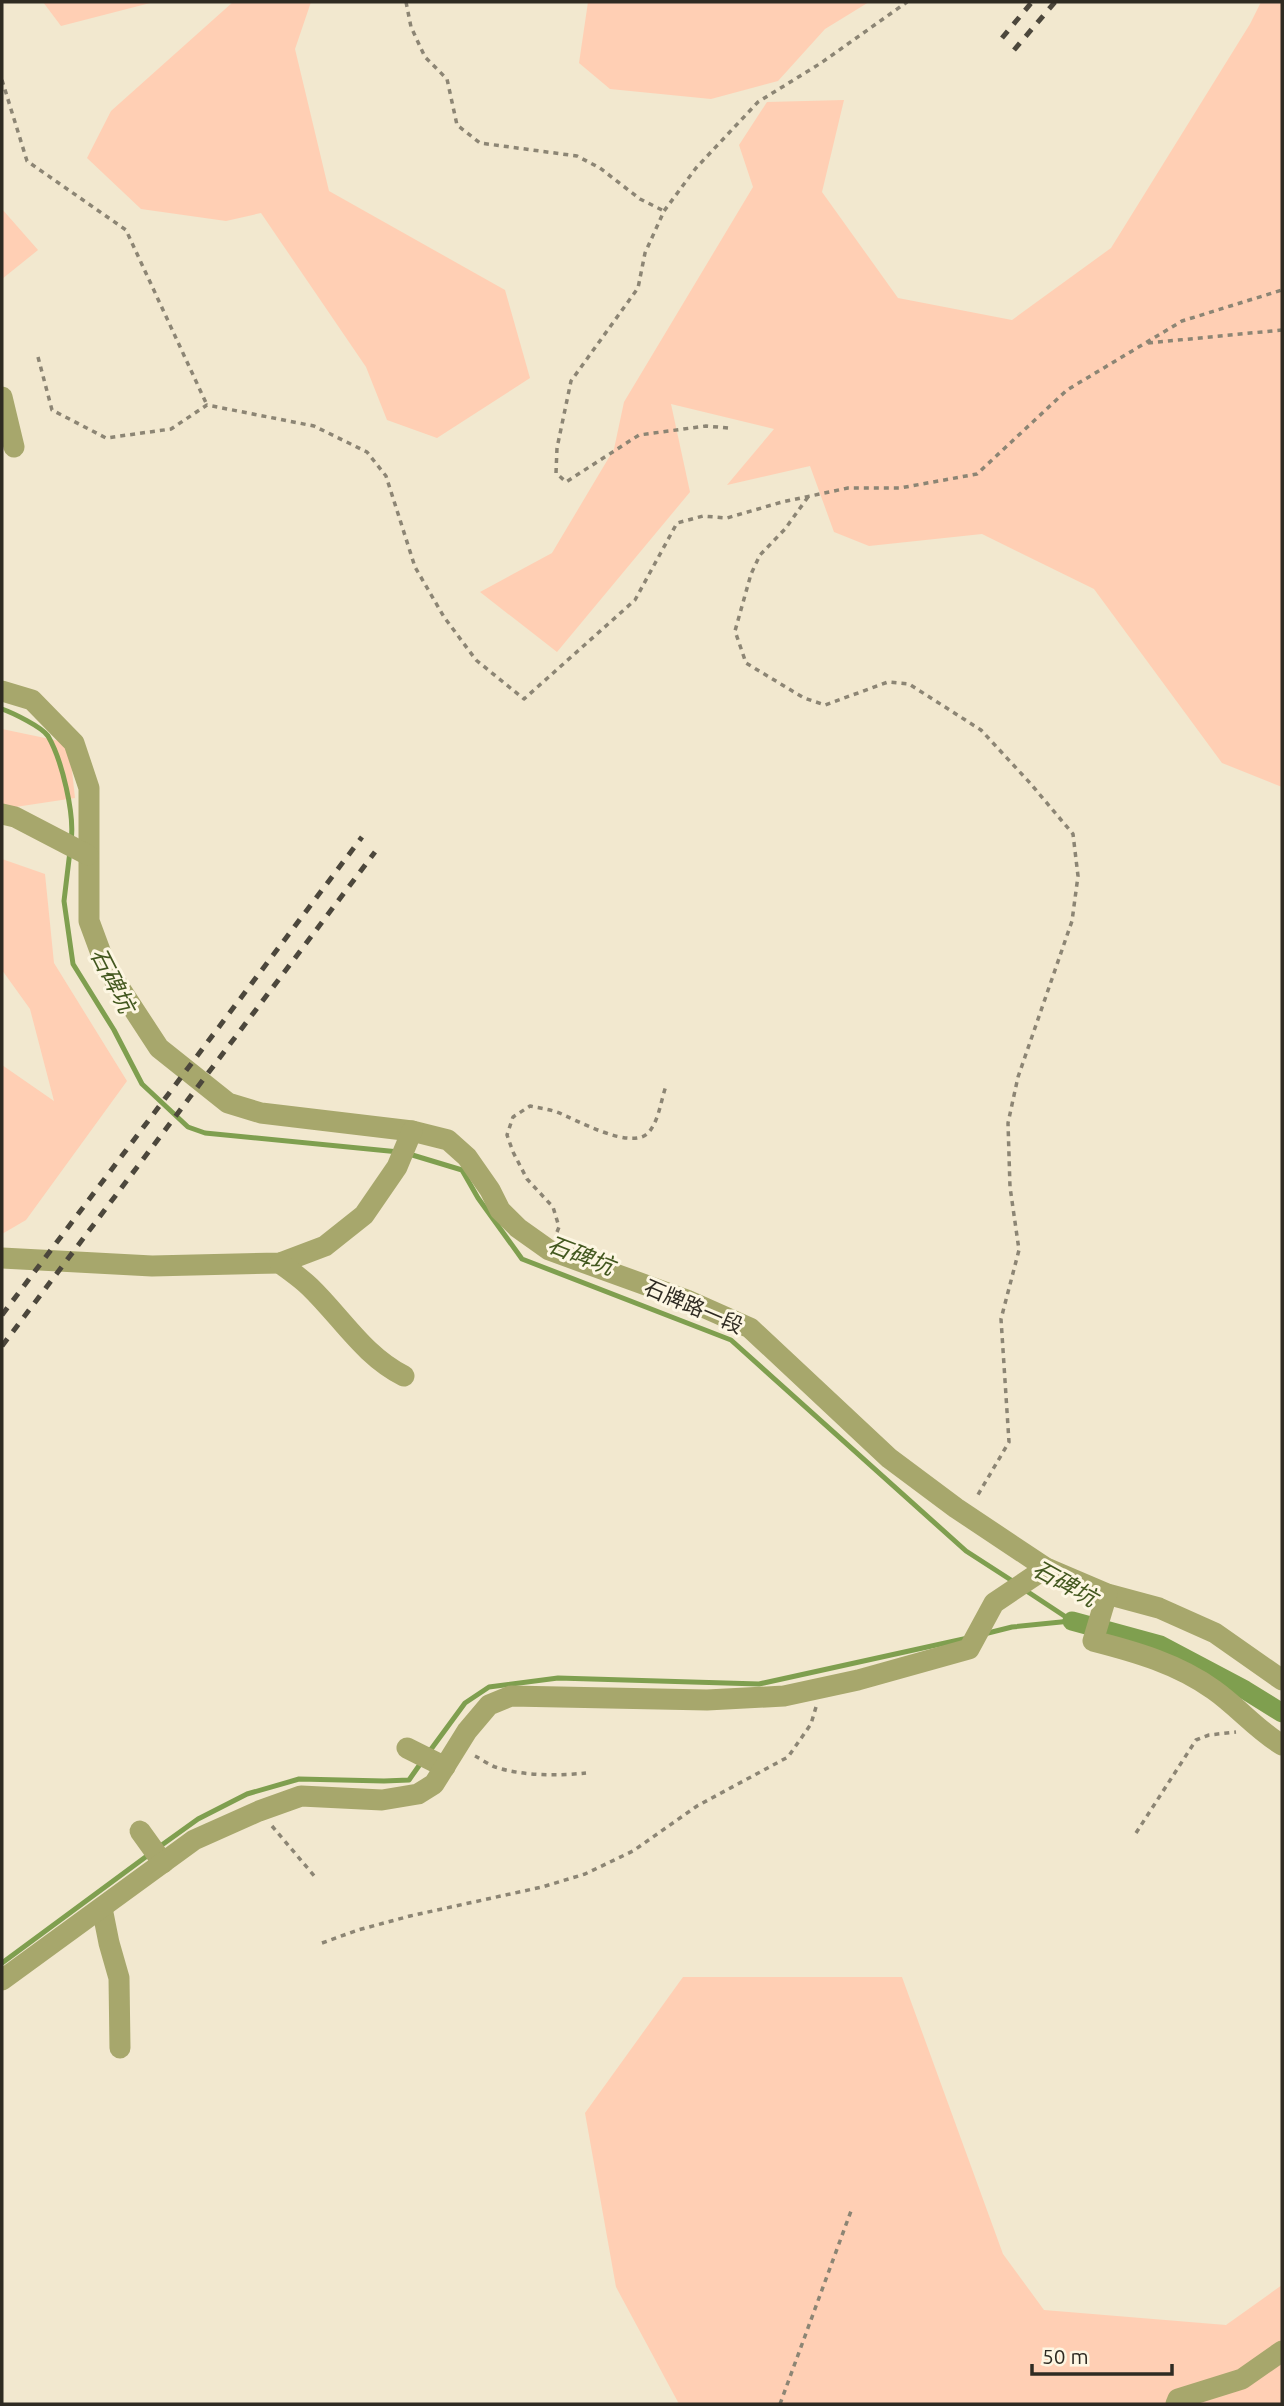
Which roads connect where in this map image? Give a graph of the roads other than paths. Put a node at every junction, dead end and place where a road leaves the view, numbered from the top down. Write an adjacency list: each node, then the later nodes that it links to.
1 (2, 397): 2 (street)
2 (14, 447)
3 (2, 691): 5 (street, 石牌路一段)
4 (2, 814): 5 (street)
5 (88, 855): 6 (street, 石牌路一段)
6 (412, 1131): 8 (street); 10 (street, 石牌路一段)
7 (2, 1258): 8 (street)
8 (280, 1263): 9 (street)
9 (404, 1376)
10 (1046, 1568): 11 (street, 石牌路一段); 15 (street)
11 (1107, 1594): 12 (street, 石牌路一段); 13 (street)
12 (1282, 1680)
13 (1282, 1745)
14 (407, 1748): 15 (street)
15 (445, 1767): 17 (street)
16 (139, 1832): 17 (street)
17 (163, 1863): 18 (street)
18 (102, 1908): 19 (street); 20 (street)
19 (2, 1980)
20 (120, 2048)
21 (1282, 2351): 22 (street)
22 (1176, 2404)

